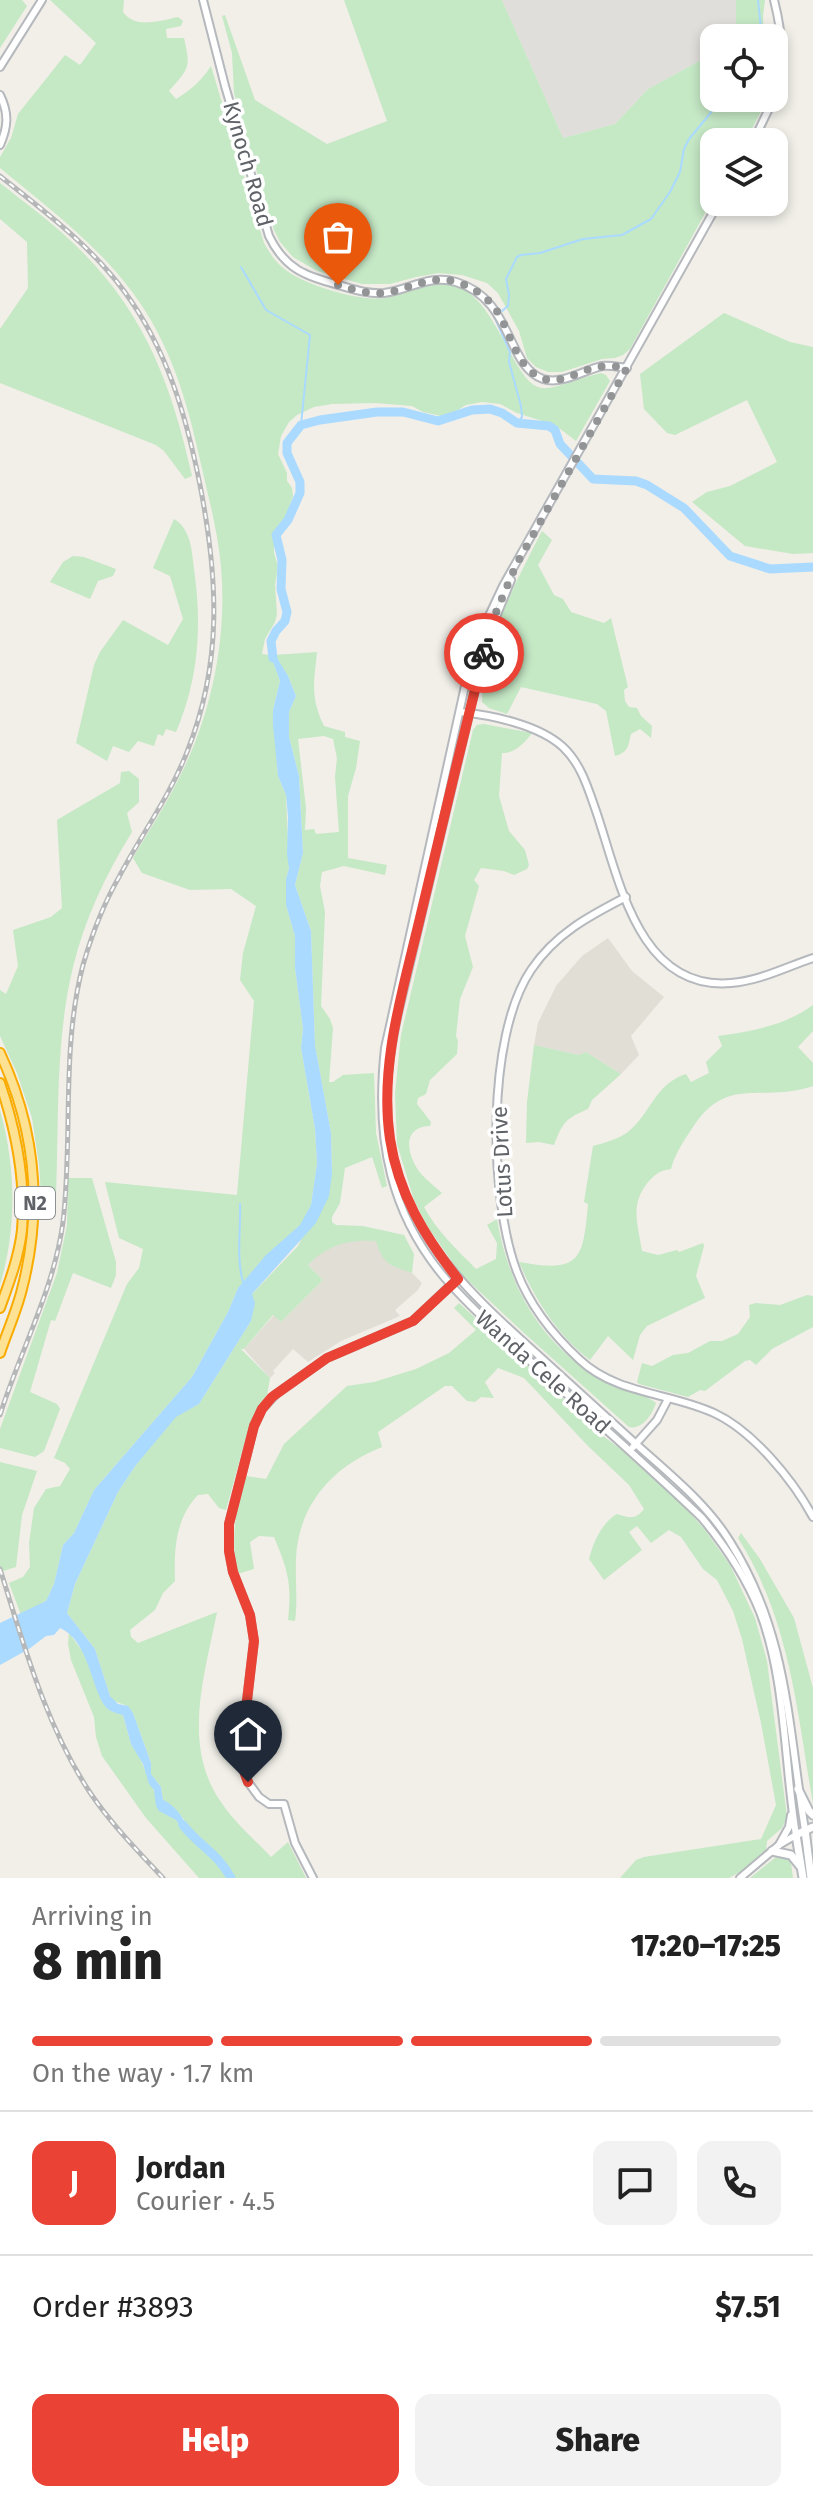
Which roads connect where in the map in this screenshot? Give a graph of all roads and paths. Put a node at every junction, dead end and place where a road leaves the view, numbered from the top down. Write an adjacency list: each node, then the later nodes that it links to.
1 (42, 0): 5 (street)
2 (203, 0): 9 (street, Kynoch Road)
3 (774, 0): 4 (street)
4 (779, 24)
5 (0, 67)
6 (0, 95): 7 (street)
7 (0, 145)
8 (711, 216): 9 (street, Wanda Cele Road)
9 (627, 368): 10 (street, Wanda Cele Road)
10 (516, 565): 11 (street, Wanda Cele Road); 12 (street, Wanda Cele Road)
11 (460, 712): 12 (street); 18 (street, Wanda Cele Road)
12 (469, 713): 13 (street); 17 (street, Wanda Cele Road)
13 (626, 897): 14 (street); 21 (street, Lotus Drive)
14 (813, 958)
15 (0, 1053): 20 (highway, N2)
16 (0, 1083): 19 (highway, N2)
17 (458, 1279): 18 (street); 22 (street, Wanda Cele Road)
18 (451, 1285): 23 (street, Wanda Cele Road); 35 (street)
19 (0, 1308)
20 (0, 1353)
21 (668, 1399): 22 (street); 24 (street, Lotus Drive)
22 (636, 1444): 23 (street); 25 (street, Wanda Cele Road)
23 (630, 1451): 26 (street, Wanda Cele Road)
24 (813, 1517)
25 (798, 1789): 27 (main road); 28 (street, Wanda Cele Road)
26 (792, 1808): 29 (street, Wanda Cele Road); 31 (street)
27 (813, 1815)
28 (809, 1829): 29 (main road); 33 (main road, Wanda Cele Road)
29 (796, 1835): 31 (street); 34 (main road, Wanda Cele Road)
30 (813, 1842): 33 (main road)
31 (779, 1845): 32 (street)
32 (772, 1851): 34 (main road); 36 (street)
33 (808, 1860): 38 (main road, Wanda Cele Road)
34 (801, 1867): 37 (main road, Wanda Cele Road)
35 (313, 1878)
36 (740, 1878)
37 (803, 1878)
38 (811, 1878)

